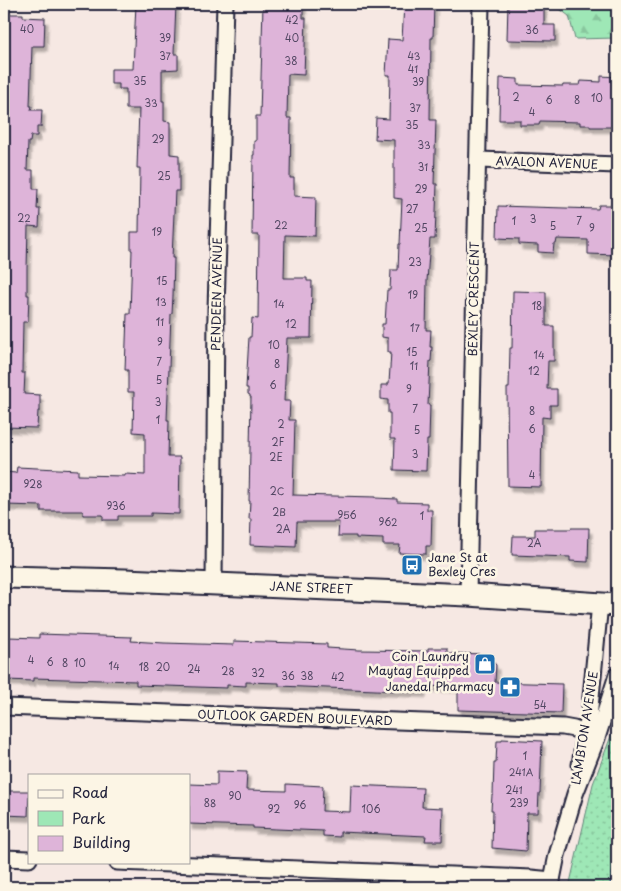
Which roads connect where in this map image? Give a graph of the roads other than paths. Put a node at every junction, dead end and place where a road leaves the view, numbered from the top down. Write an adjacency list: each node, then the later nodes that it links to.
1 (224, 4): 6 (street, PENDEEN AVENUE)
2 (482, 4): 3 (street, BEXLEY CRESCENT)
3 (478, 160): 4 (street, AVALON AVENUE); 7 (street, BEXLEY CRESCENT)
4 (617, 165)
5 (4, 577): 6 (main road, JANE STREET)
6 (214, 584): 7 (main road, JANE STREET)
7 (468, 595): 8 (main road, JANE STREET)
8 (609, 604): 11 (street, LAMBTON AVENUE)
9 (617, 675): 12 (street, LAMBTON AVENUE)
10 (4, 707): 11 (street, OUTLOOK GARDEN BOULEVARD)
11 (585, 733): 12 (street, LAMBTON AVENUE)
12 (575, 794): 16 (street, LAMBTON AVENUE)
13 (4, 858): 14 (street)
14 (28, 859)
15 (169, 864): 16 (street)
16 (552, 884)

